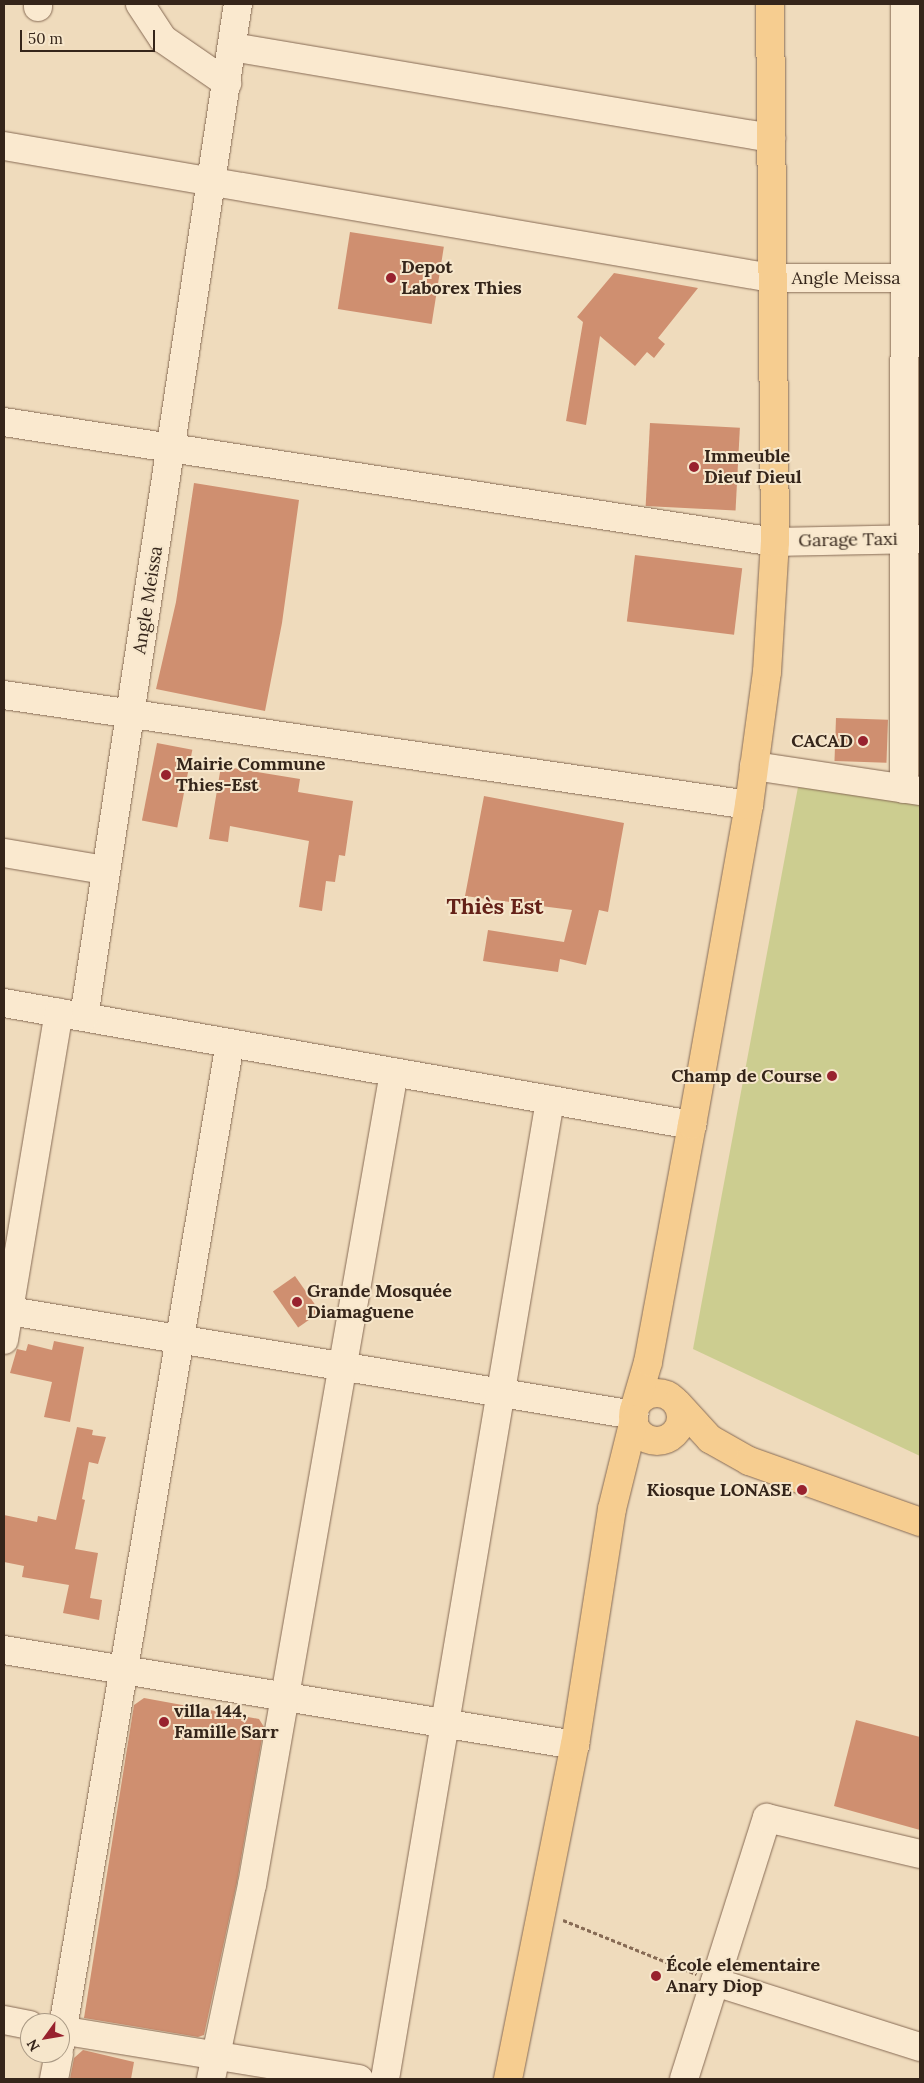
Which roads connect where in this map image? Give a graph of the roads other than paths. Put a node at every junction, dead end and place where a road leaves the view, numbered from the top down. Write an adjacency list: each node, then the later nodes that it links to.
1 (140, 4): 6 (street)
2 (238, 4): 5 (street, Angle Meissa)
3 (770, 4): 7 (main road)
4 (906, 4): 11 (street)
5 (232, 47): 6 (street, Angle Meissa); 7 (street)
6 (226, 83): 9 (street, Angle Meissa)
7 (771, 138): 10 (main road)
8 (4, 146): 9 (street, Angle Meissa)
9 (212, 182): 10 (street, Angle Meissa); 13 (street, Angle Meissa)
10 (771, 278): 11 (street, Angle Meissa); 15 (main road)
11 (913, 278): 14 (street)
12 (4, 422): 13 (street, Garage Taxi)
13 (173, 450): 15 (street, Garage Taxi); 17 (street, Angle Meissa)
14 (913, 539): 15 (street, Garage Taxi); 19 (street)
15 (775, 542): 18 (main road)
16 (4, 696): 17 (street)
17 (129, 714): 20 (street); 22 (street, Angle Meissa)
18 (754, 766): 19 (street); 20 (main road)
19 (912, 790)
20 (749, 805): 28 (main road)
21 (4, 853): 22 (street)
22 (105, 870): 24 (street, Angle Meissa)
23 (4, 1003): 24 (street)
24 (71, 1015): 25 (street); 29 (street, Angle Meissa)
25 (230, 1043): 26 (street); 31 (street)
26 (394, 1072): 27 (street); 33 (street)
27 (550, 1100): 28 (street); 34 (street)
28 (692, 1125): 30 (main road)
29 (6, 1311): 31 (street); 32 (street, Angle Meissa)
30 (654, 1327): 35 (main road); 36 (main road)
31 (180, 1339): 33 (street); 42 (street)
32 (4, 1340)
33 (341, 1366): 34 (street); 43 (street)
34 (500, 1392): 36 (street); 44 (street)
35 (674, 1401): 36 (main road); 37 (main road); 38 (main road)
36 (634, 1415): 37 (main road); 39 (main road)
37 (660, 1440): 38 (main road); 39 (main road)
38 (749, 1461): 40 (main road)
39 (612, 1509): 45 (main road)
40 (920, 1522)
41 (4, 1650): 42 (street)
42 (124, 1670): 43 (street); 48 (street)
43 (284, 1697): 44 (street); 54 (street)
44 (445, 1724): 45 (street); 57 (street)
45 (574, 1745): 58 (main road)
46 (920, 1854): 47 (street)
47 (715, 1982): 52 (street); 59 (street)
48 (65, 2013)
49 (4, 2020): 50 (street)
50 (20, 2023)
51 (70, 2042): 54 (street)
52 (920, 2047)
53 (56, 2063): 55 (street)
54 (214, 2068): 56 (street)
55 (54, 2079)
56 (359, 2079)
57 (385, 2079)
58 (508, 2079)
59 (684, 2079)

